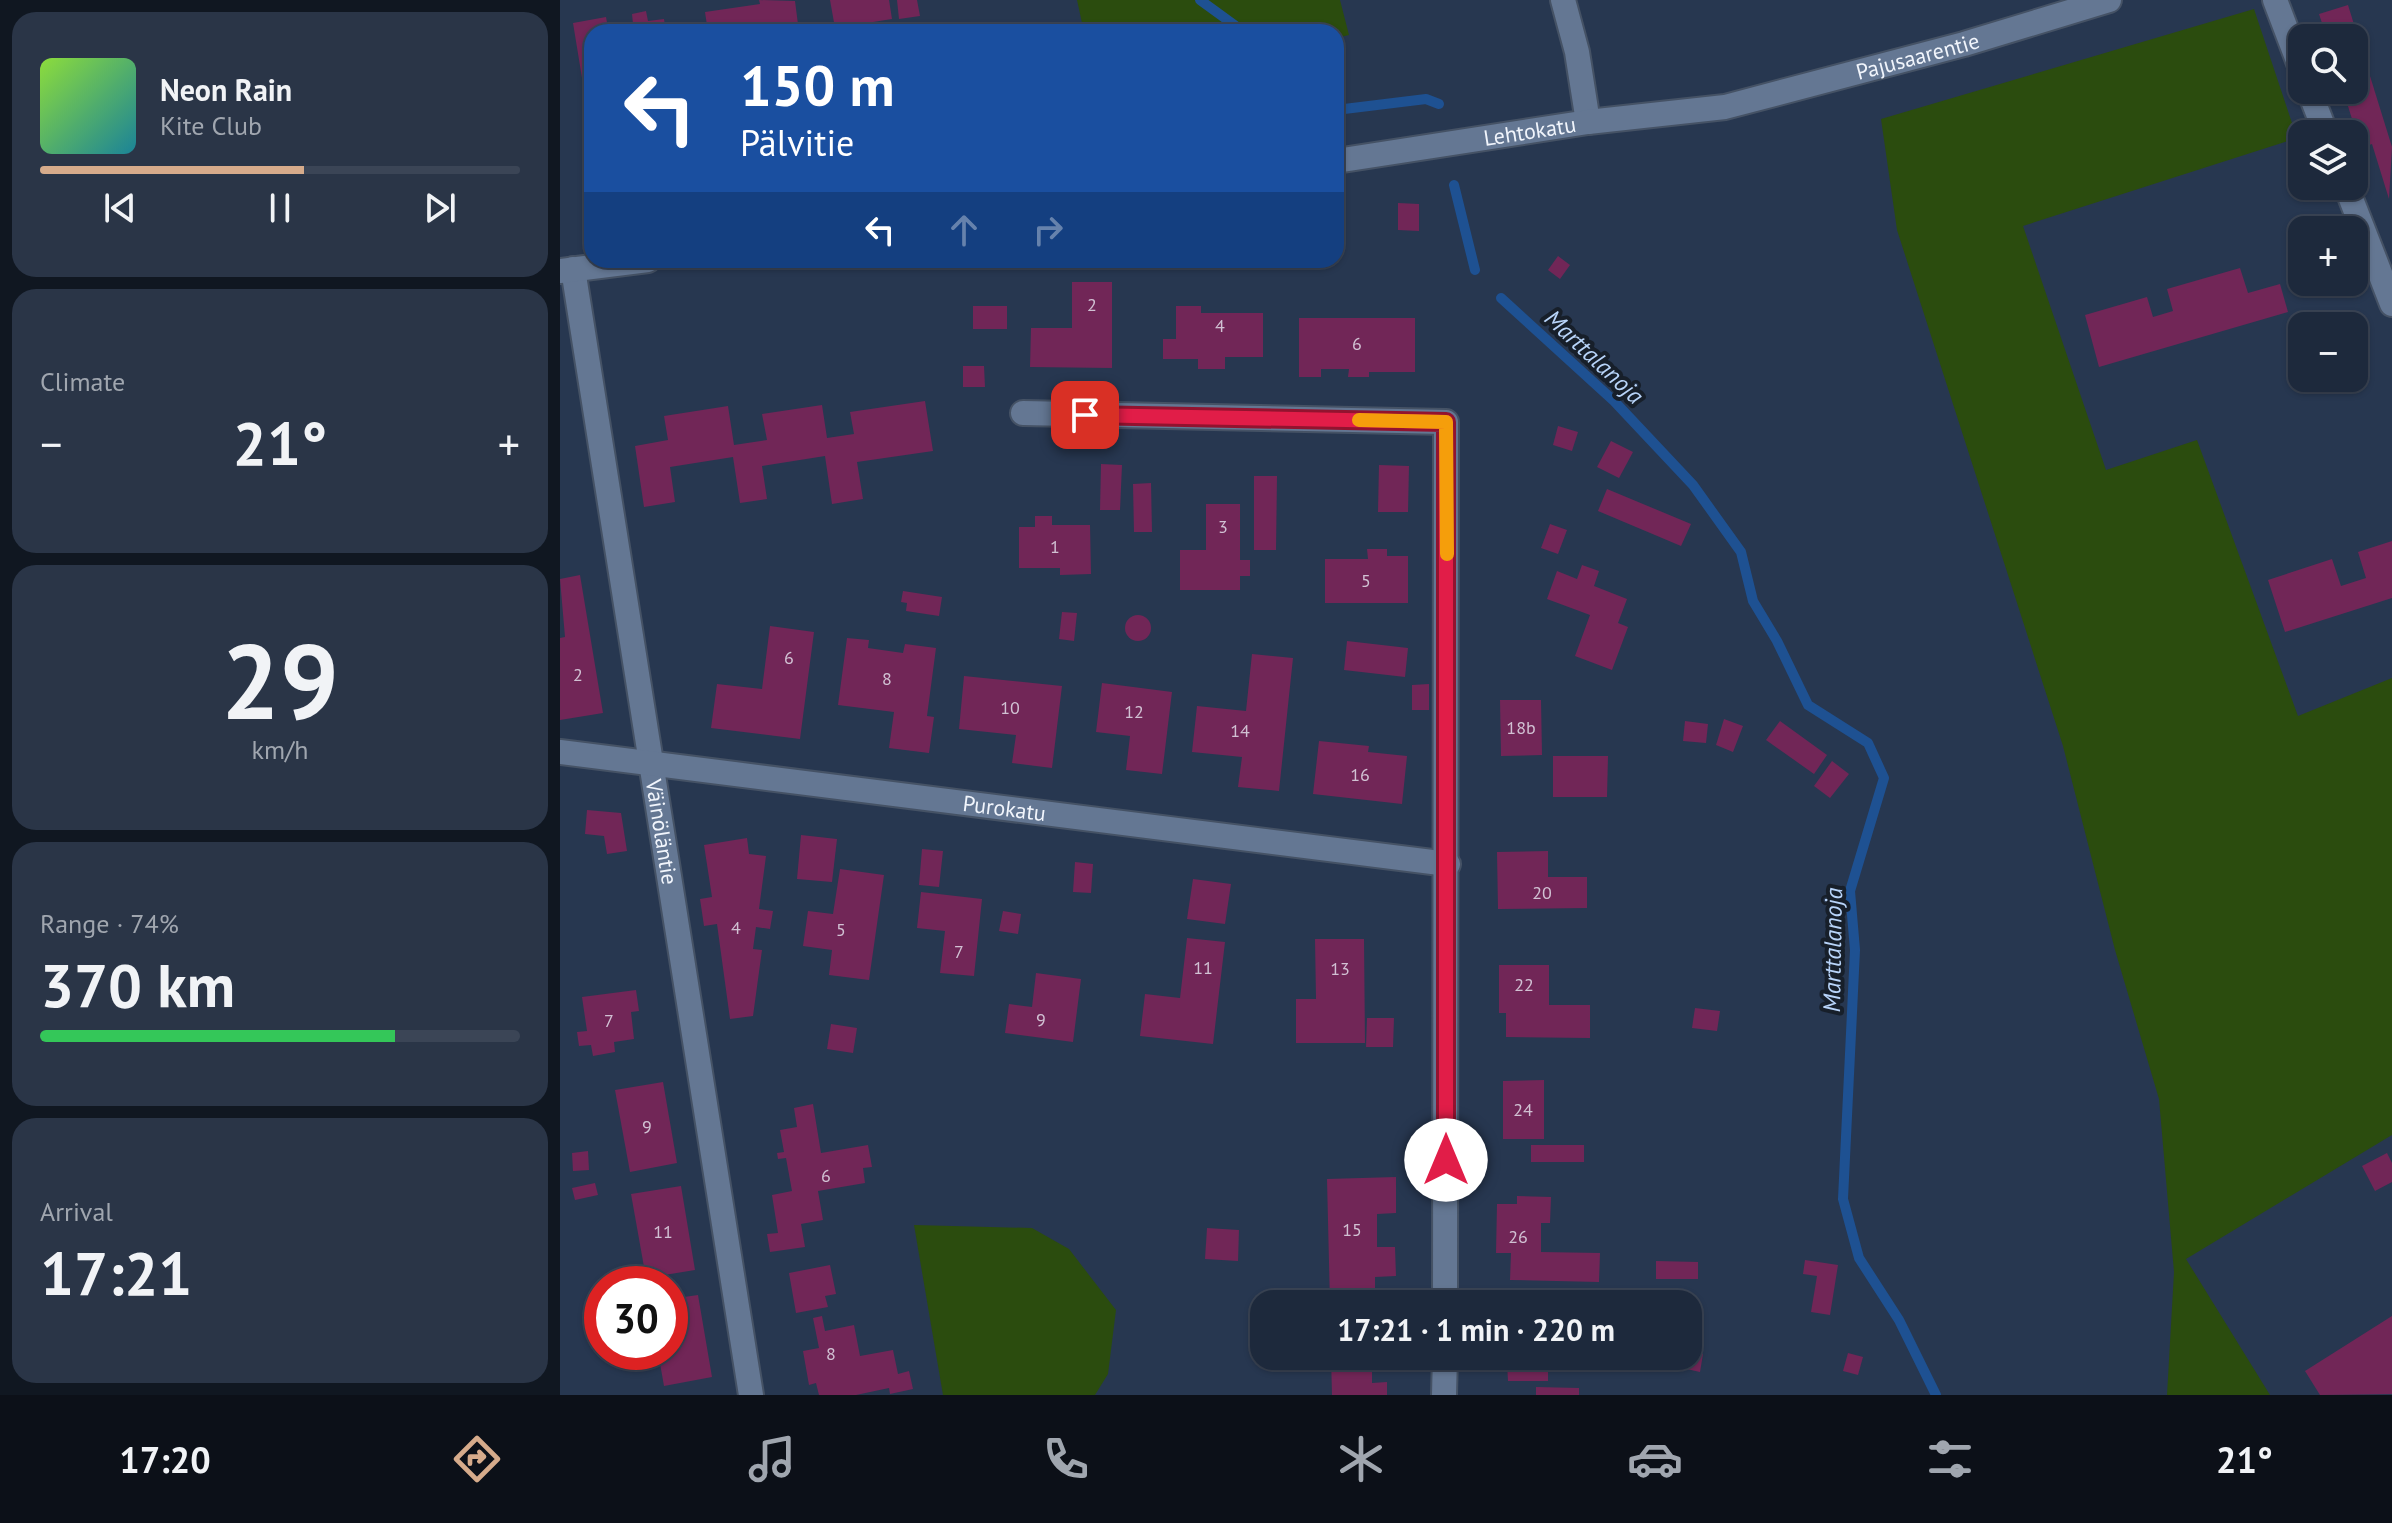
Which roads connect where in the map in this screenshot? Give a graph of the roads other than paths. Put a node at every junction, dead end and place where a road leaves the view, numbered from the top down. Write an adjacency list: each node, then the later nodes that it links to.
1 (1563, 0): 6 (street)
2 (2109, 0): 5 (street, Pajusaarentie)
3 (2275, 0): 4 (street)
4 (2288, 34)
5 (1725, 107): 6 (street, Lehtokatu)
6 (1588, 122): 7 (street, Lehtokatu)
7 (1344, 160)
8 (2351, 200): 10 (street)
9 (566, 270): 13 (street, Väinöläntie)
10 (2392, 304)
11 (1023, 413): 14 (street)
12 (560, 752): 13 (street, Purokatu)
13 (652, 763): 14 (street, Purokatu); 17 (street, Väinöläntie)
14 (1448, 864): 15 (street)
15 (1445, 1290)
16 (1445, 1370): 18 (street)
17 (751, 1395)
18 (1444, 1395)

